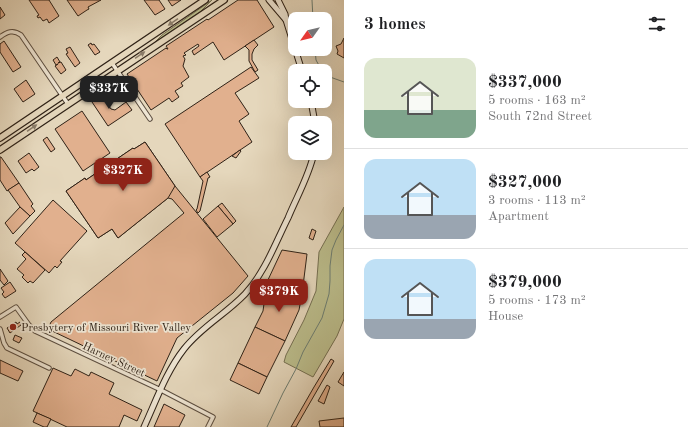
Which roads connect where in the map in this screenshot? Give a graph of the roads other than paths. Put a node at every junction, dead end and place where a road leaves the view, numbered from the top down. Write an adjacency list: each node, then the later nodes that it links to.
1 (206, 0): 7 (main road, one-way to 7)
2 (224, 0): 9 (main road, one-way to 2)
3 (269, 0): 5 (main road)
4 (278, 0): 5 (main road)
5 (286, 20): 8 (main road)
6 (0, 37): 10 (street)
7 (112, 63): 9 (street); 10 (main road)
8 (300, 64)
9 (118, 71): 11 (main road); 12 (street)
10 (63, 96): 11 (street); 13 (main road)
11 (68, 104): 14 (main road, one-way to 11)
12 (150, 119)
13 (0, 138)
14 (0, 150)
15 (312, 160): 19 (main road)
16 (0, 317): 19 (street, Harney Street)
17 (0, 329): 18 (street)
18 (49, 368)
19 (161, 390): 20 (main road); 21 (street, Harney Street)
20 (144, 427)
21 (208, 427)

